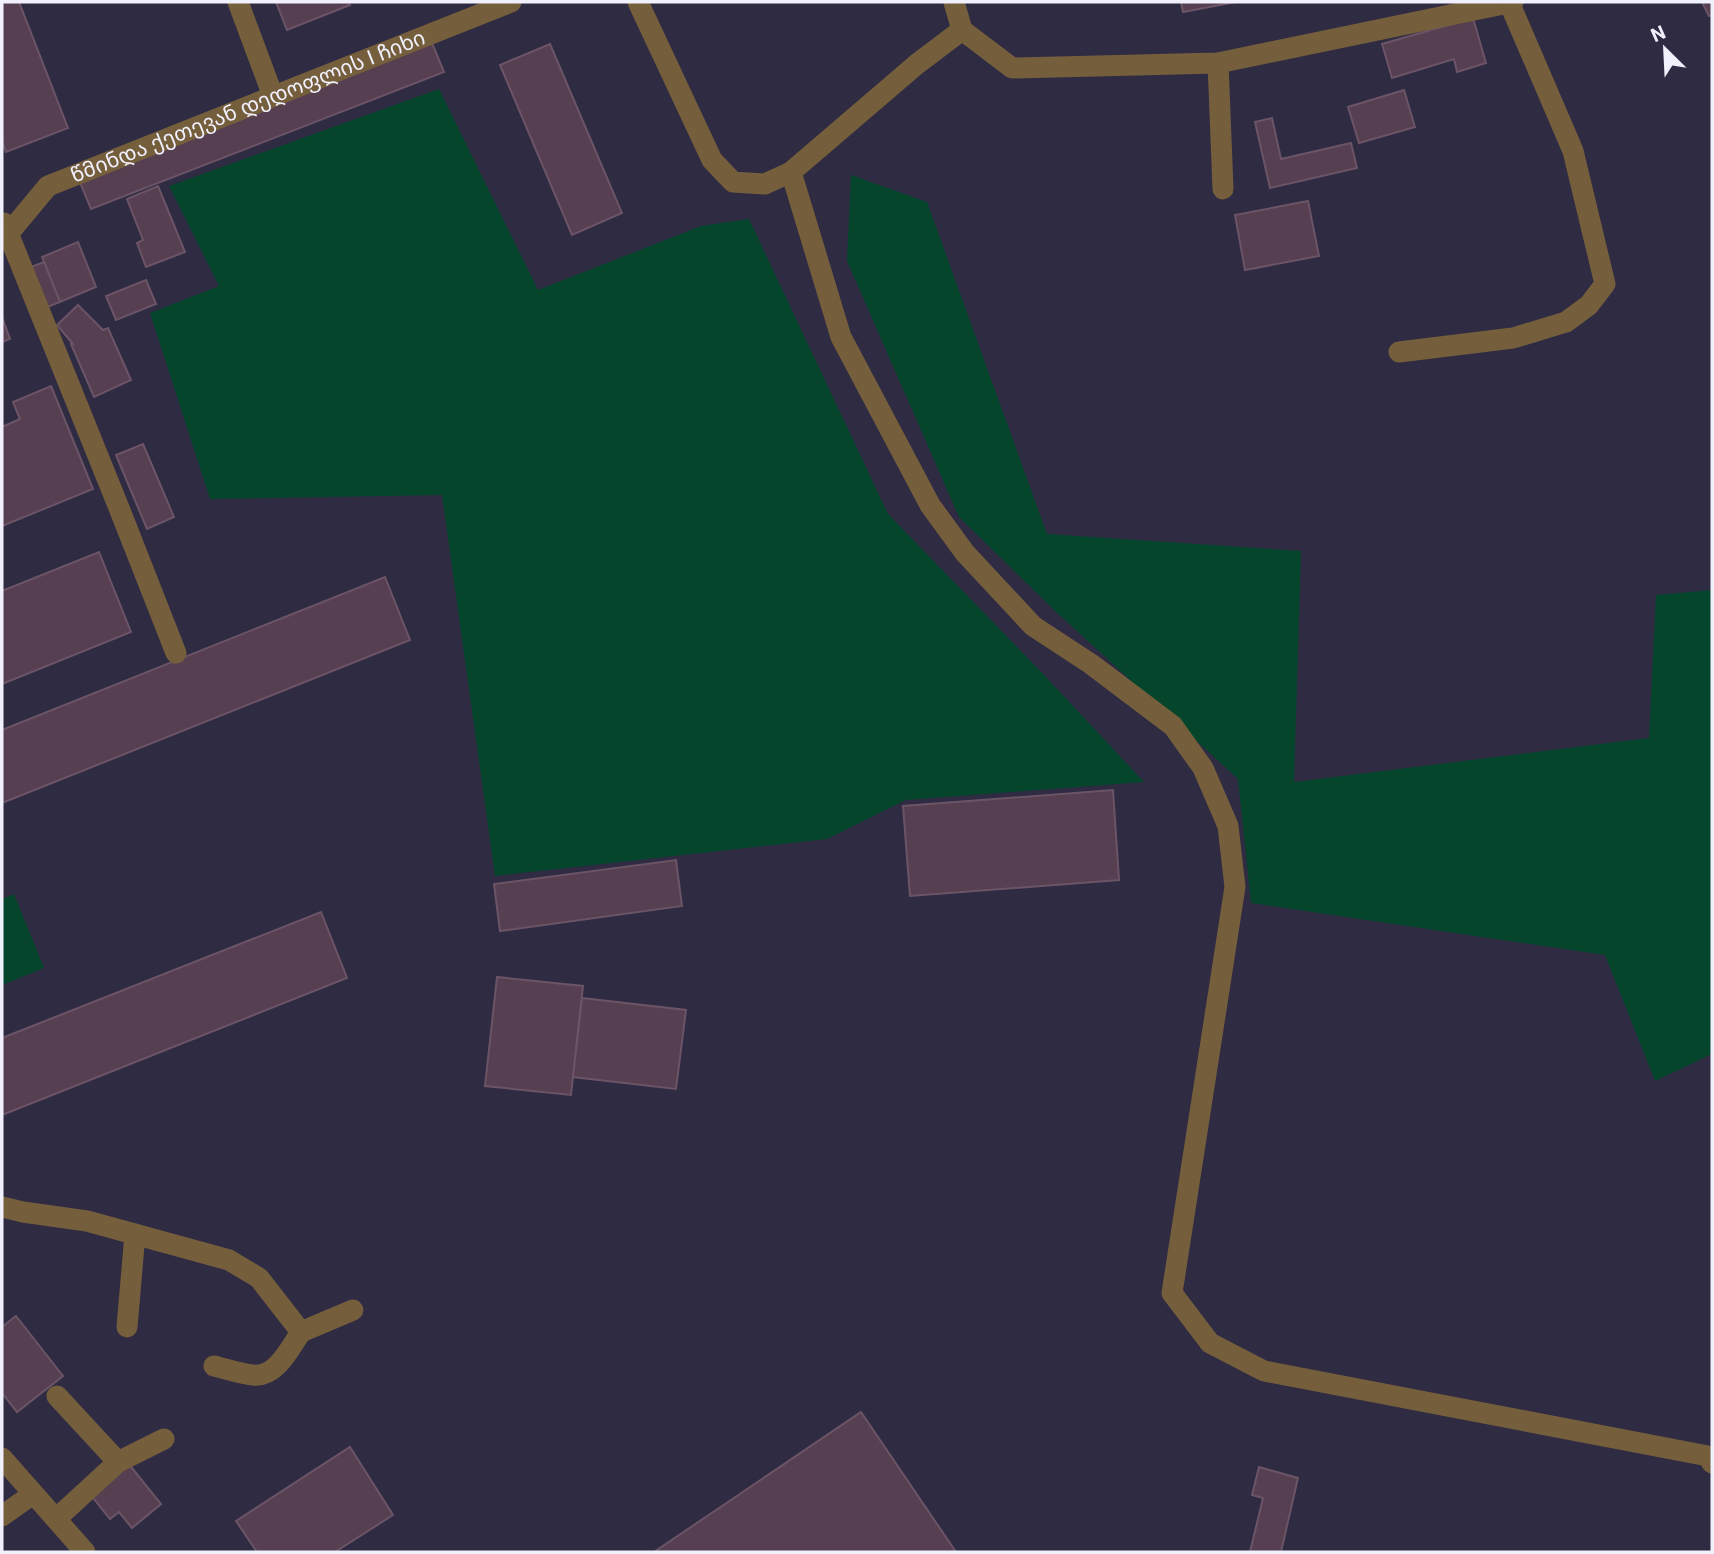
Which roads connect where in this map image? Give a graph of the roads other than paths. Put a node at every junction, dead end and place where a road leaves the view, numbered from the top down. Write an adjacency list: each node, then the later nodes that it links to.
1 (237, 2): 8 (street)
2 (511, 2): 8 (street, წმინდა ქეთევან დედოფლის I ჩიხი)
3 (638, 2): 9 (street)
4 (954, 2): 6 (street)
5 (1511, 2): 7 (street); 12 (street)
6 (962, 30): 7 (street); 9 (street)
7 (1218, 63): 10 (street)
8 (273, 96): 11 (street, წმინდა ქეთევან დედოფლის I ჩიხი)
9 (791, 172): 23 (street)
10 (1223, 189)
11 (4, 230): 13 (street)
12 (1399, 352)
13 (176, 653)
14 (2, 1207): 15 (street)
15 (135, 1234): 17 (street); 18 (street)
16 (353, 1310): 18 (street)
17 (127, 1327)
18 (301, 1332): 19 (street)
19 (214, 1366)
20 (57, 1396): 24 (street)
21 (164, 1439): 24 (street)
22 (2, 1458): 25 (street)
23 (1711, 1458)
24 (118, 1462): 27 (street)
25 (33, 1493): 26 (street); 27 (street)
26 (2, 1516)
27 (56, 1519): 28 (street)
28 (85, 1552)

